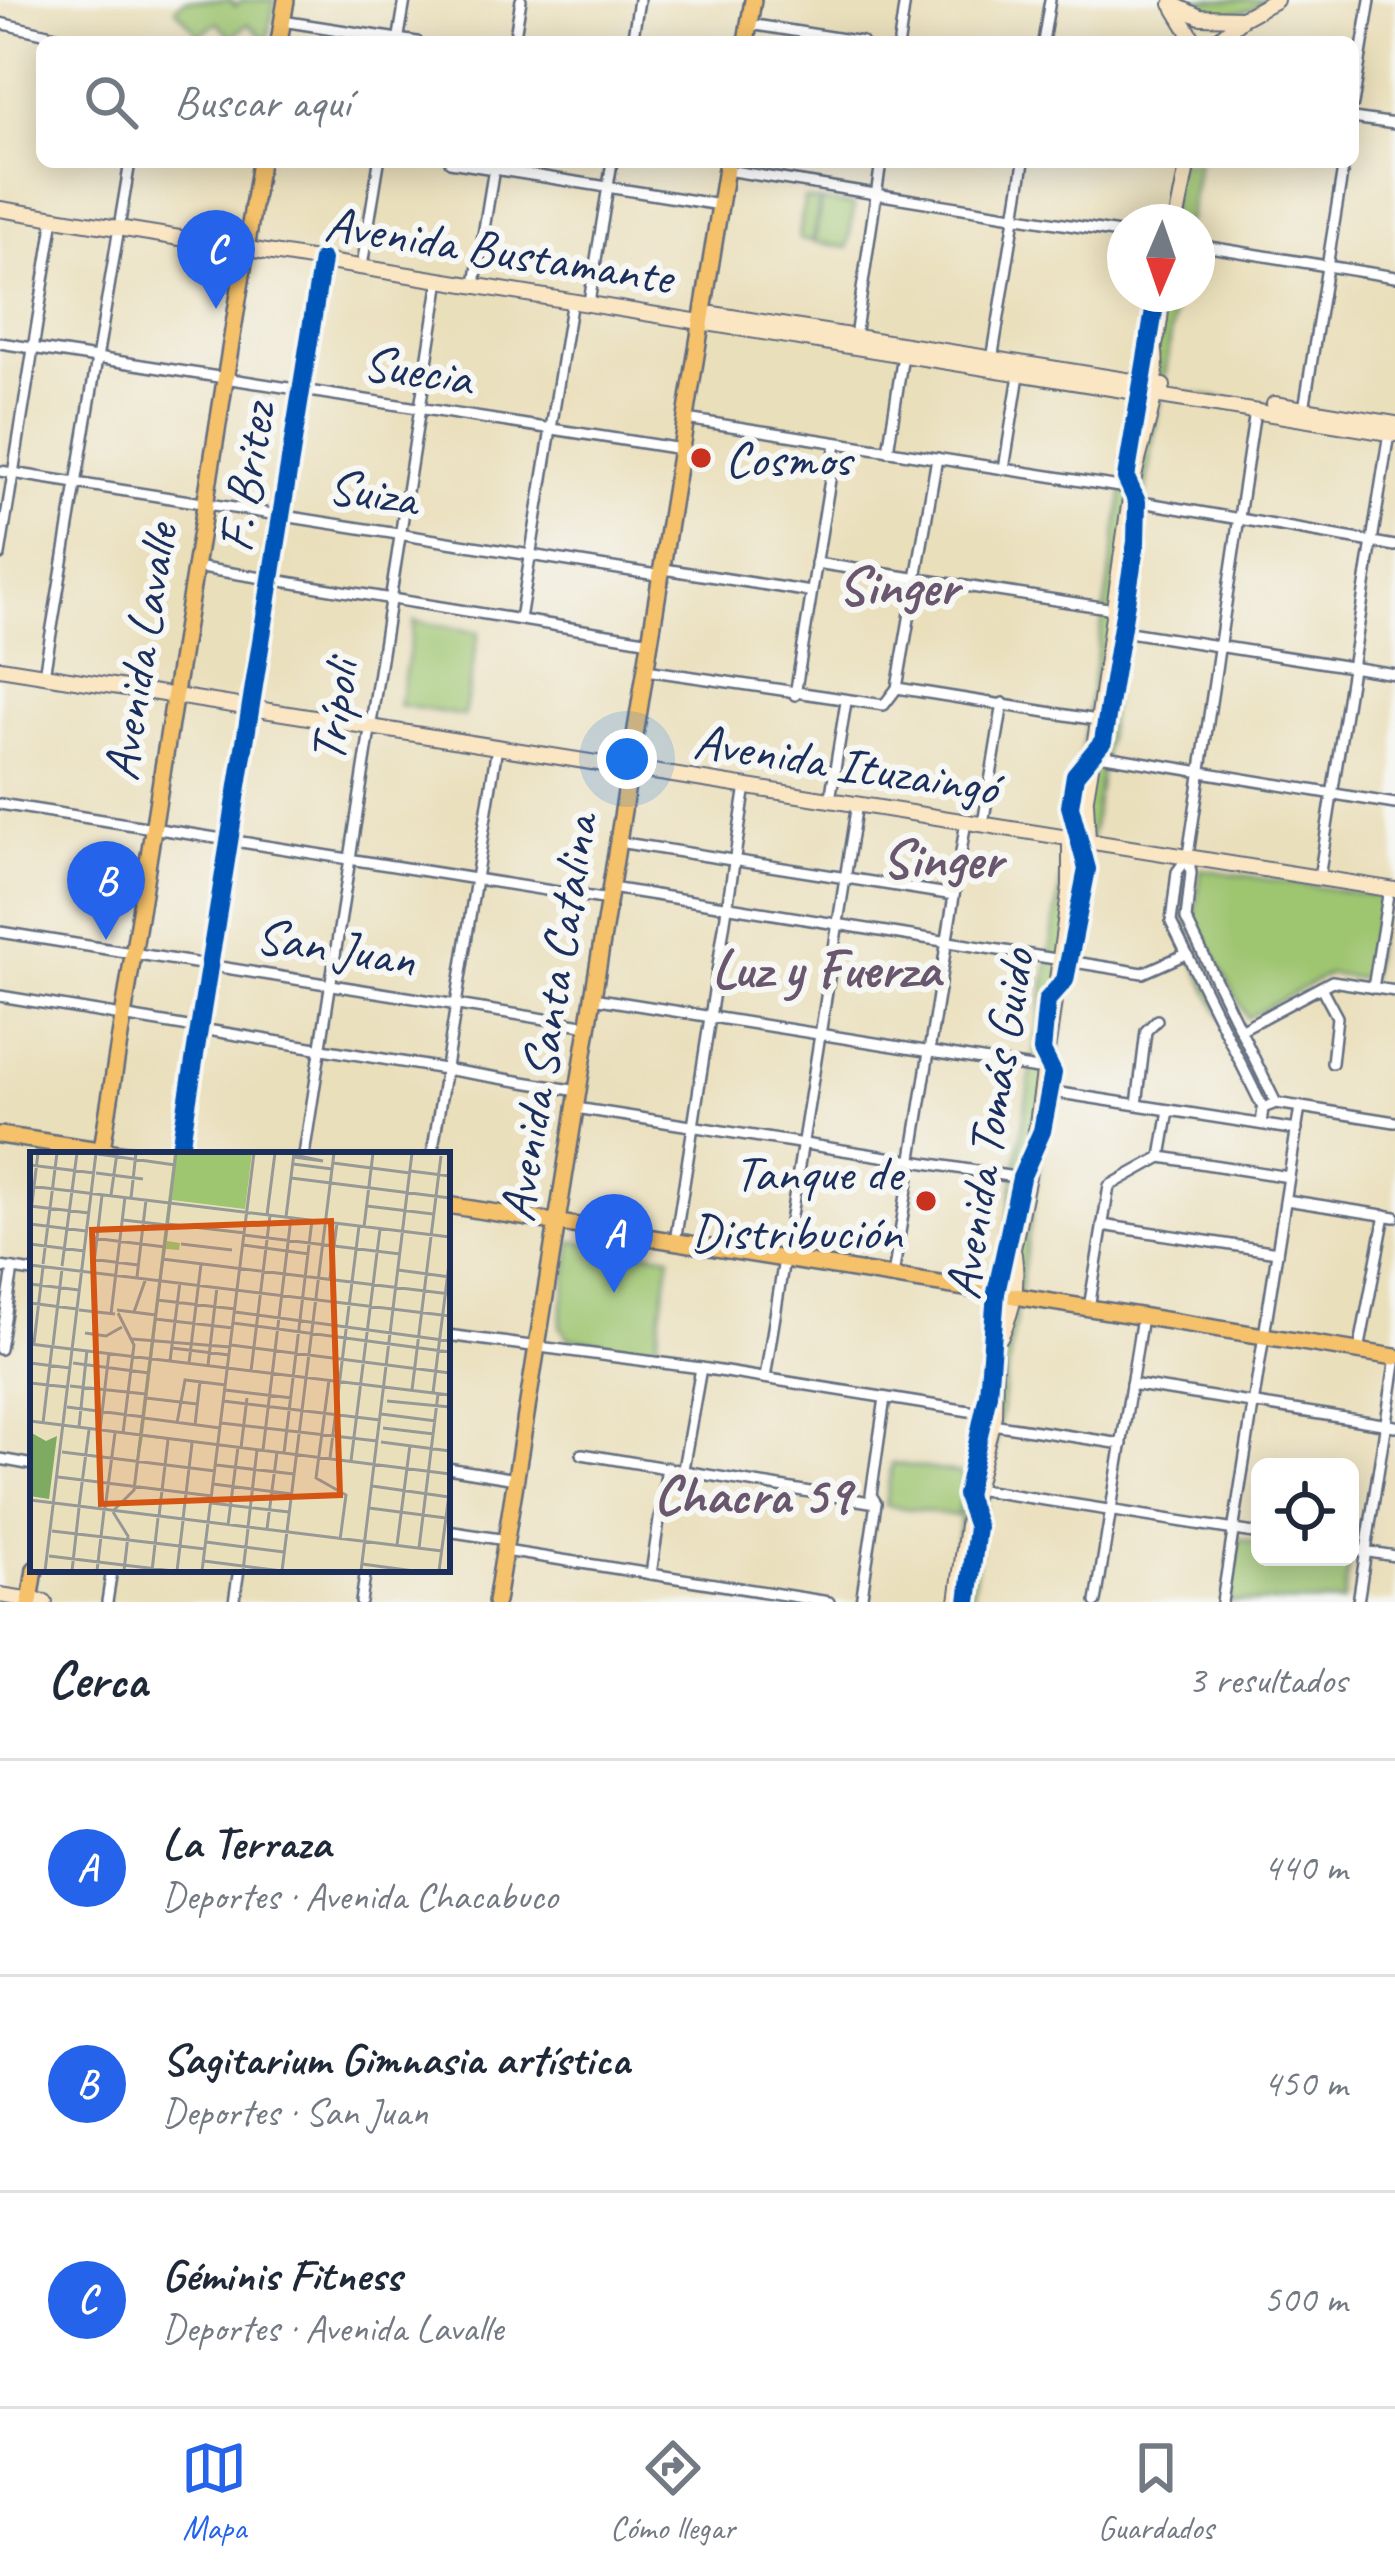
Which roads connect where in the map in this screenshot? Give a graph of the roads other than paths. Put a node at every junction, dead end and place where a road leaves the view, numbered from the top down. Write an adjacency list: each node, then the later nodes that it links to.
1 (286, 0): 12 (main road)
2 (405, 0): 18 (street)
3 (520, 0): 19 (street)
4 (639, 0): 20 (street)
5 (753, 0): 14 (main road)
6 (905, 0): 23 (street)
7 (1050, 0): 24 (street)
8 (1276, 0): 11 (main road)
9 (1370, 0): 27 (street)
10 (1170, 2): 11 (main road); 25 (main road)
11 (1243, 18): 26 (main road)
12 (282, 21): 16 (main road); 17 (street)
13 (0, 23): 15 (street)
14 (749, 24): 21 (main road); 22 (street)
15 (56, 36)
16 (280, 36)
17 (374, 36)
18 (400, 36)
19 (515, 36)
20 (633, 36)
21 (747, 36)
22 (824, 36)
23 (900, 36)
24 (1044, 36)
25 (1191, 36)
26 (1222, 36)
27 (1359, 67)
28 (1359, 119): 29 (street)
29 (1395, 124)
30 (129, 168): 49 (street)
31 (259, 168): 51 (main road, Avenida Lavalle)
32 (378, 168): 54 (street)
33 (494, 168): 58 (street)
34 (510, 168): 42 (street)
35 (611, 168): 42 (street)
36 (726, 168): 45 (main road, Avenida Santa Catalina)
37 (736, 168): 43 (street)
38 (880, 168): 43 (street)
39 (1023, 168): 47 (street)
40 (1187, 168): 44 (main road)
41 (1343, 168): 55 (street)
42 (608, 187): 45 (street); 60 (street)
43 (876, 195): 47 (street); 64 (street)
44 (1180, 204)
45 (720, 205): 62 (main road, Avenida Santa Catalina)
46 (0, 209): 48 (main road, Avenida Bustamante)
47 (1015, 216): 50 (street); 69 (street)
48 (54, 218): 49 (main road, Avenida Bustamante); 66 (street)
49 (118, 228): 51 (main road, Avenida Bustamante); 68 (street)
50 (1107, 231)
51 (246, 248): 53 (main road, Avenida Bustamante); 71 (main road, Avenida Lavalle)
52 (1215, 248): 55 (street)
53 (322, 260): 54 (main road, Avenida Bustamante); 73 (street, F. Britez)
54 (362, 266): 57 (main road, Avenida Bustamante)
55 (1327, 266): 56 (street); 75 (street)
56 (1395, 277)
57 (440, 279): 58 (main road, Avenida Bustamante); 74 (street, Trípoli)
58 (475, 284): 59 (main road, Avenida Bustamante)
59 (572, 299): 60 (main road, Avenida Bustamante); 78 (street)
60 (589, 302): 62 (main road, Avenida Bustamante)
61 (1162, 312): 72 (main road, Avenida Tomás Guido)
62 (702, 320): 63 (main road, Avenida Bustamante); 77 (main road, Avenida Santa Catalina)
63 (755, 326): 64 (main road, Avenida Bustamante); 67 (main road, Avenida Bustamante)
64 (855, 337): 69 (main road, Avenida Bustamante)
65 (0, 344): 66 (street, Suecia)
66 (33, 349): 68 (street, Suecia); 86 (street)
67 (903, 355): 70 (main road, Avenida Bustamante); 82 (street)
68 (96, 358): 71 (street, Suecia); 87 (street)
69 (992, 360): 72 (main road, Avenida Bustamante)
70 (1018, 375): 72 (main road, Avenida Bustamante); 84 (street)
71 (225, 378): 73 (street, Suecia); 89 (main road, Avenida Lavalle)
72 (1150, 389): 75 (main road, Avenida Bustamante); 76 (main road, Avenida Bustamante); 88 (main road, Avenida Tomás Guido)
73 (301, 390): 74 (street, Suecia); 90 (street, F. Britez)
74 (420, 408): 78 (street, Suecia); 92 (street, Trípoli)
75 (1304, 409): 79 (main road, Avenida Bustamante)
76 (1255, 411): 79 (main road, Avenida Bustamante); 91 (street)
77 (686, 418): 80 (street); 81 (main road, Avenida Santa Catalina)
78 (551, 428): 81 (street, Suecia); 96 (street)
79 (1393, 430): 93 (street)
80 (836, 443): 82 (street); 97 (street)
81 (681, 448): 99 (main road, Avenida Santa Catalina)
82 (888, 451): 83 (street)
83 (938, 458): 84 (street); 100 (street)
84 (1004, 469): 88 (street)
85 (0, 471): 86 (street, Suiza)
86 (13, 473): 87 (street, Suiza); 95 (street)
87 (75, 484): 89 (street, Suiza); 113 (street)
88 (1131, 495): 91 (street); 104 (main road, Avenida Tomás Guido)
89 (205, 504): 90 (street, Suiza); 98 (main road, Avenida Lavalle)
90 (281, 516): 92 (street, Suiza); 101 (street, F. Britez)
91 (1239, 518): 93 (street); 108 (street)
92 (400, 535): 96 (street, Suiza); 103 (street, Trípoli)
93 (1372, 543): 94 (street); 110 (street)
94 (1395, 546)
95 (0, 555)
96 (530, 555): 99 (street, Suiza); 105 (street)
97 (816, 563): 100 (street); 102 (street)
98 (195, 567): 101 (street); 116 (main road, Avenida Lavalle)
99 (664, 573): 102 (street, Suiza); 107 (main road, Avenida Santa Catalina)
100 (916, 577): 104 (street); 114 (street)
101 (271, 579): 103 (street); 119 (street, F. Britez)
102 (811, 592): 115 (street)
103 (390, 598): 105 (street); 121 (street, Trípoli)
104 (1114, 609): 106 (main road, Avenida Tomás Guido)
105 (520, 620): 107 (street)
106 (1110, 628): 108 (street); 120 (main road, Avenida Tomás Guido)
107 (651, 641): 111 (main road, Avenida Santa Catalina)
108 (1220, 645): 110 (street); 125 (street)
109 (0, 668): 113 (main road, Avenida Ituzaingó)
110 (1352, 669): 112 (street); 127 (street)
111 (646, 670): 115 (street); 124 (main road, Avenida Santa Catalina)
112 (1395, 674)
113 (44, 675): 116 (main road, Avenida Ituzaingó)
114 (897, 688): 117 (street); 118 (street)
115 (795, 695): 117 (street)
116 (175, 696): 119 (main road, Avenida Ituzaingó); 135 (main road, Avenida Lavalle)
117 (846, 702): 129 (street)
118 (1003, 703): 120 (street); 134 (street)
119 (250, 708): 121 (main road, Avenida Ituzaingó); 137 (street, F. Britez)
120 (1097, 719): 123 (main road, Avenida Tomás Guido)
121 (370, 727): 122 (main road, Avenida Ituzaingó); 141 (street, Trípoli)
122 (497, 747): 124 (main road, Avenida Ituzaingó); 145 (street)
123 (1093, 754): 125 (street); 128 (main road, Avenida Tomás Guido)
124 (630, 768): 126 (main road, Avenida Ituzaingó); 138 (main road, Avenida Santa Catalina)
125 (1202, 772): 127 (street); 140 (street)
126 (746, 786): 129 (main road, Avenida Ituzaingó); 142 (street)
127 (1332, 793): 131 (street); 144 (street)
128 (1086, 797): 136 (main road, Avenida Tomás Guido); 139 (main road, Avenida Tomás Guido)
129 (830, 800): 130 (main road, Avenida Ituzaingó)
130 (857, 804): 133 (main road, Avenida Ituzaingó); 143 (street)
131 (1395, 804)
132 (0, 805): 135 (street)
133 (965, 821): 134 (main road, Avenida Ituzaingó); 149 (street)
134 (983, 824): 136 (main road, Avenida Ituzaingó)
135 (154, 828): 137 (street); 154 (main road, Avenida Lavalle)
136 (1070, 838): 139 (main road, Avenida Ituzaingó); 146 (main road, Avenida Tomás Guido)
137 (229, 840): 141 (street); 157 (street, F. Britez)
138 (618, 842): 142 (street); 148 (main road, Avenida Santa Catalina)
139 (1088, 842): 140 (main road, Avenida Ituzaingó); 146 (main road, Avenida Tomás Guido)
140 (1188, 857): 144 (main road, Avenida Ituzaingó); 155 (street); 170 (street)
141 (350, 859): 145 (street); 158 (street, Trípoli)
142 (734, 861): 143 (street); 150 (street)
143 (845, 878): 149 (street); 151 (street)
144 (1319, 878): 147 (main road, Avenida Ituzaingó)
145 (476, 879): 148 (street); 164 (street)
146 (1070, 886): 156 (main road, Avenida Tomás Guido)
147 (1392, 889): 160 (street)
148 (610, 894): 150 (street); 163 (main road, Avenida Santa Catalina)
149 (954, 895): 153 (street)
150 (728, 907): 151 (street); 166 (street)
151 (838, 924): 153 (street); 171 (street)
152 (0, 932): 154 (street, San Juan)
153 (946, 941): 156 (street); 173 (street)
154 (134, 953): 157 (street, San Juan); 165 (main road, Avenida Lavalle)
155 (1186, 954): 156 (street); 180 (street)
156 (1058, 959): 176 (main road, Avenida Tomás Guido)
157 (209, 965): 158 (street, San Juan); 169 (street, F. Britez)
158 (330, 984): 164 (street, San Juan); 172 (street, Trípoli)
159 (1321, 987): 160 (street); 170 (street); 174 (street)
160 (1373, 988): 161 (street)
161 (1395, 991)
162 (0, 996): 165 (street)
163 (593, 998): 166 (street); 168 (main road, Avenida Santa Catalina)
164 (456, 1004): 168 (street, San Juan); 175 (street)
165 (124, 1016): 169 (street); 190 (main road, Avenida Lavalle)
166 (710, 1017): 171 (street); 185 (street)
167 (1157, 1020): 179 (street)
168 (589, 1026): 178 (main road, Avenida Santa Catalina)
169 (199, 1028): 172 (street); 191 (street, F. Britez)
170 (1240, 1030): 180 (street)
171 (820, 1034): 173 (street); 188 (street)
172 (320, 1048): 175 (street); 192 (street, Trípoli)
173 (929, 1052): 176 (street); 195 (street)
174 (1332, 1064)
175 (446, 1069): 178 (street); 193 (street)
176 (1044, 1070): 177 (main road, Avenida Tomás Guido)
177 (1041, 1090): 179 (street); 197 (main road, Avenida Tomás Guido)
178 (577, 1099): 185 (street); 201 (main road, Avenida Santa Catalina)
179 (1137, 1105): 182 (street)
180 (1268, 1105): 181 (street); 184 (street)
181 (1300, 1107): 183 (street); 186 (street)
182 (1169, 1110): 184 (street); 194 (street)
183 (1395, 1122)
184 (1262, 1124): 186 (street)
185 (692, 1128): 188 (street); 203 (street)
186 (1297, 1130): 196 (street)
187 (0, 1135): 189 (main road)
188 (803, 1144): 195 (street); 206 (street)
189 (96, 1152)
190 (102, 1152)
191 (178, 1152)
192 (304, 1152)
193 (432, 1152)
194 (1161, 1156): 196 (street); 202 (street)
195 (911, 1161): 197 (street); 210 (street)
196 (1289, 1177): 198 (street)
197 (1027, 1179): 204 (main road, Avenida Tomás Guido)
198 (1286, 1200): 200 (street); 205 (street)
199 (450, 1205): 201 (main road)
200 (1390, 1216): 220 (street)
201 (557, 1222): 203 (main road); 218 (main road, Avenida Santa Catalina)
202 (1102, 1225): 205 (street); 213 (street)
203 (675, 1242): 206 (main road)
204 (1013, 1249): 211 (main road, Avenida Tomás Guido); 212 (main road, Avenida Tomás Guido)
205 (1277, 1252): 216 (street)
206 (784, 1259): 210 (main road); 223 (street)
207 (0, 1267): 208 (street)
208 (13, 1269): 209 (street); 219 (street)
209 (30, 1272)
210 (893, 1276): 211 (main road)
211 (998, 1293): 212 (main road); 217 (main road, Avenida Tomás Guido)
212 (1016, 1296): 213 (main road); 217 (main road, Avenida Tomás Guido)
213 (1089, 1308): 214 (main road)
214 (1142, 1316): 216 (main road); 224 (street)
215 (450, 1335): 218 (street)
216 (1264, 1336): 220 (main road); 226 (street)
217 (998, 1342): 227 (main road, Avenida Tomás Guido)
218 (537, 1346): 222 (street); 236 (main road, Avenida Santa Catalina)
219 (0, 1349)
220 (1359, 1351): 221 (main road)
221 (1395, 1360): 228 (street)
222 (700, 1368): 223 (street); 235 (street)
223 (765, 1378): 225 (street)
224 (1131, 1384): 226 (street); 229 (street)
225 (885, 1397): 227 (street); 238 (street)
226 (1254, 1403): 228 (street); 240 (street)
227 (993, 1419): 229 (street); 237 (main road, Avenida Tomás Guido)
228 (1390, 1425): 245 (street)
229 (1122, 1444): 239 (street)
230 (583, 1454): 233 (street)
231 (0, 1460): 232 (street)
232 (30, 1465)
233 (667, 1467): 235 (street); 250 (street)
234 (450, 1468): 236 (street)
235 (683, 1469): 238 (street)
236 (516, 1479): 243 (main road, Avenida Santa Catalina)
237 (974, 1489): 239 (street); 252 (main road, Avenida Tomás Guido)
238 (876, 1503): 259 (street)
239 (1111, 1510): 240 (street); 260 (street)
240 (1233, 1530): 242 (street); 261 (street)
241 (450, 1532): 243 (street)
242 (1251, 1533)
243 (506, 1545): 250 (street); 257 (main road, Avenida Santa Catalina)
244 (1359, 1550): 245 (street)
245 (1366, 1551): 246 (street); 262 (street)
246 (1395, 1556)
247 (112, 1572): 254 (street)
248 (239, 1572): 255 (street)
249 (366, 1572): 256 (street)
250 (651, 1574): 258 (street)
251 (0, 1595): 253 (main road)
252 (958, 1596)
253 (35, 1601)
254 (107, 1602)
255 (234, 1602)
256 (361, 1602)
257 (496, 1602)
258 (830, 1602)
259 (861, 1602)
260 (1096, 1602)
261 (1222, 1602)
262 (1358, 1602)

